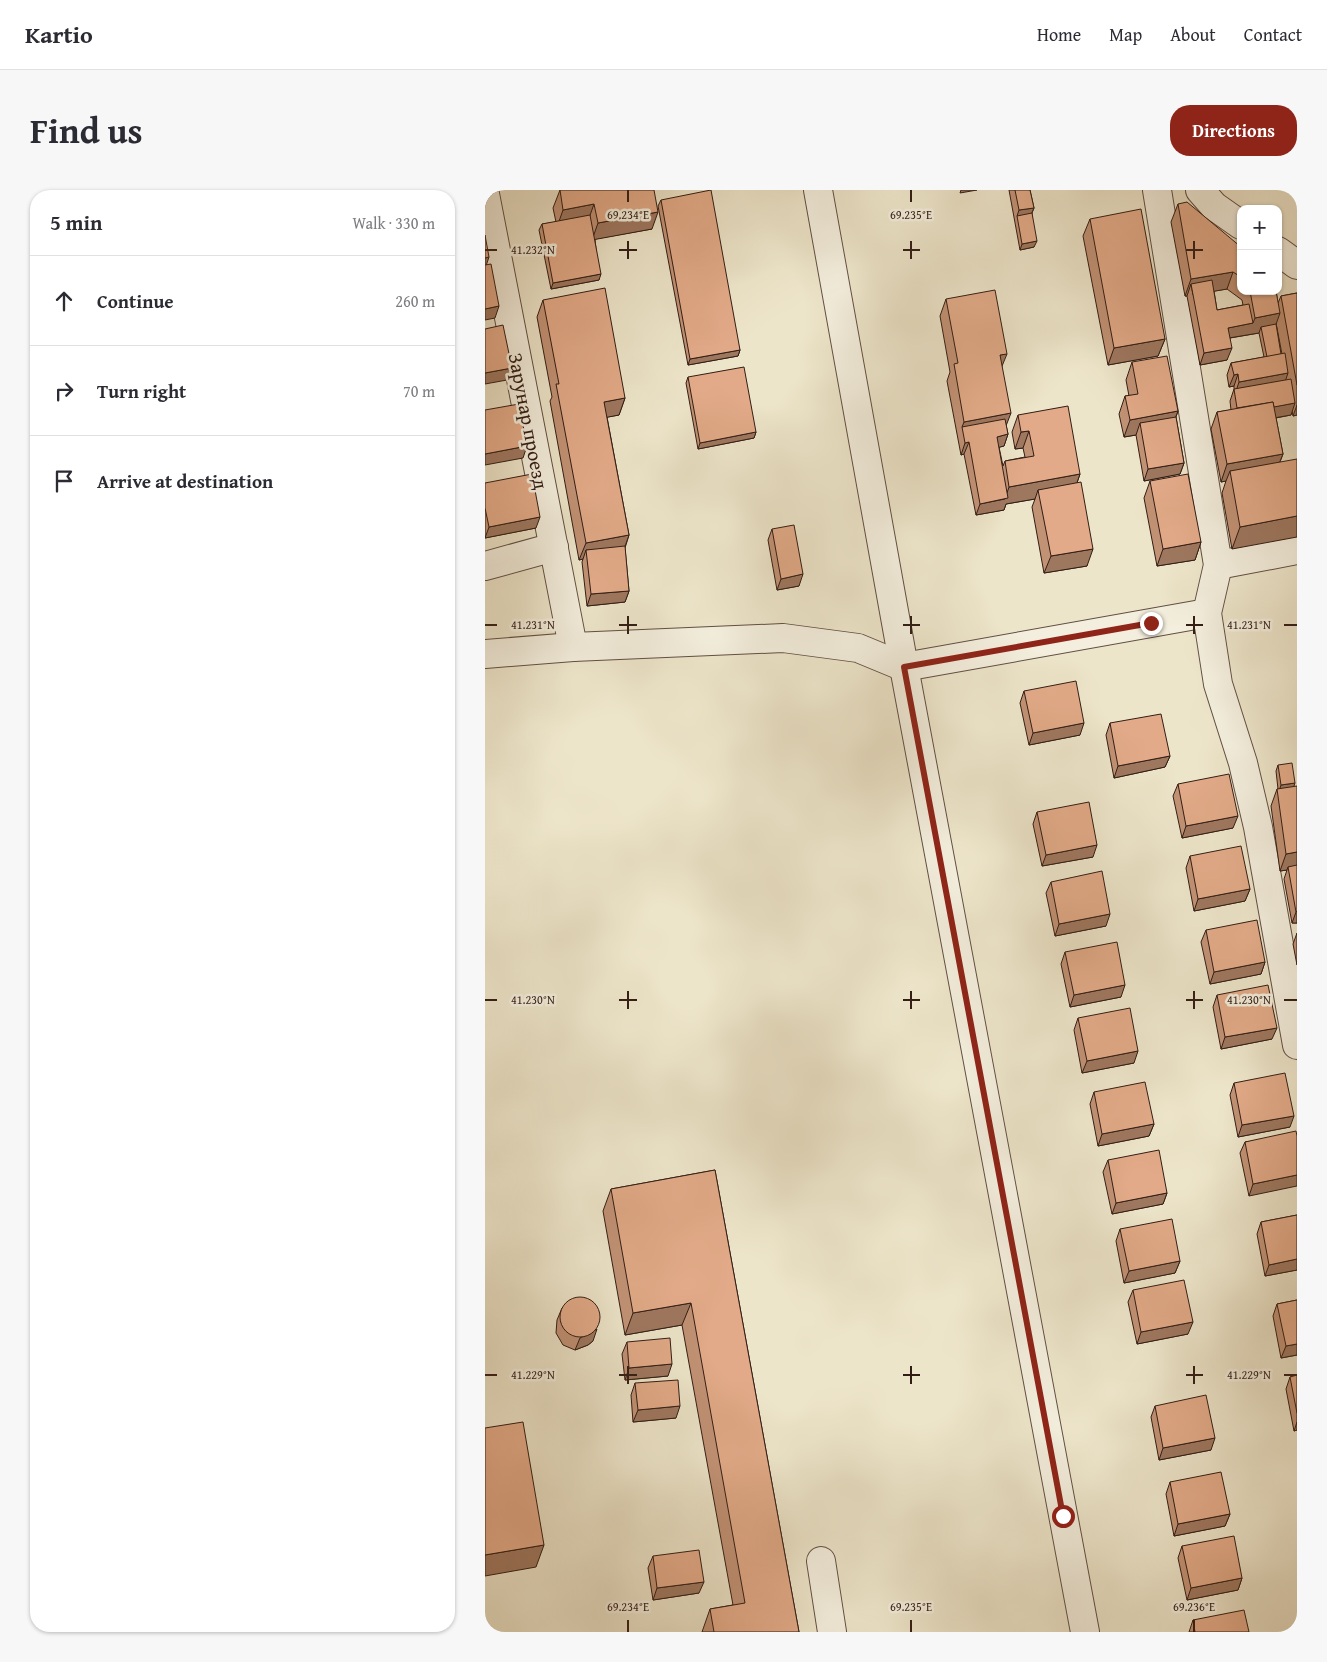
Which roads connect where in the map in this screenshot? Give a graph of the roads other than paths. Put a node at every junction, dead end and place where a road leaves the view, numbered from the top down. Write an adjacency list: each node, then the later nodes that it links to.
1 (819, 190): 15 (street)
2 (1157, 190): 10 (street)
3 (1200, 190): 5 (street)
4 (485, 194): 8 (street, Зарунар проезд)
5 (1237, 222)
6 (1282, 254): 7 (street)
7 (1297, 265)
8 (554, 547): 11 (street); 13 (street, Зарунар проезд)
9 (1297, 550): 10 (street)
10 (1218, 565): 12 (street)
11 (485, 566)
12 (1207, 613): 15 (street); 16 (street)
13 (573, 647): 14 (street); 15 (street)
14 (485, 654)
15 (904, 667): 19 (street)
16 (1297, 1045)
17 (821, 1562): 18 (street)
18 (832, 1632)
19 (1085, 1632)

